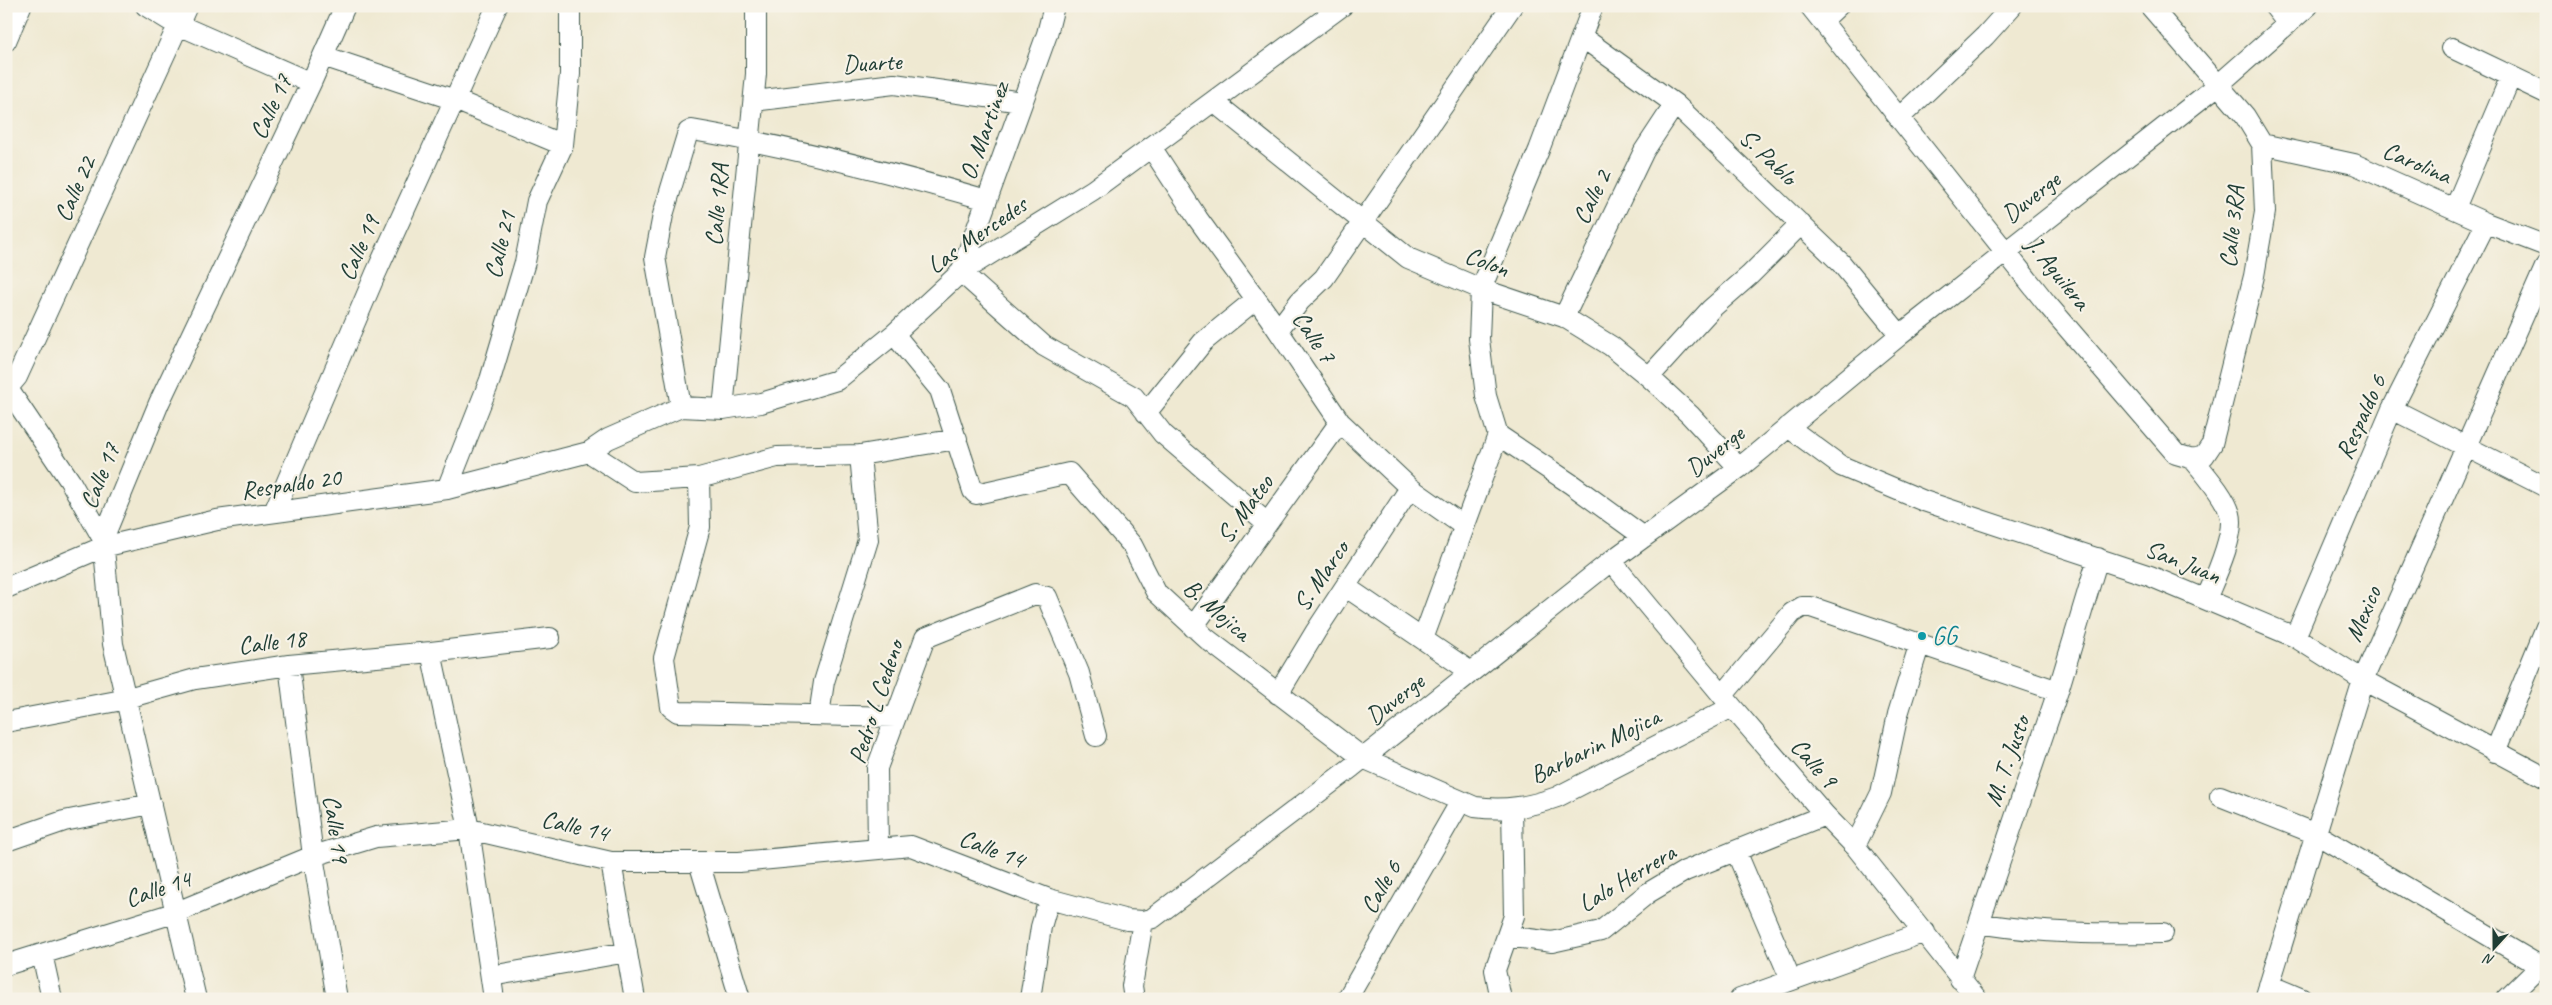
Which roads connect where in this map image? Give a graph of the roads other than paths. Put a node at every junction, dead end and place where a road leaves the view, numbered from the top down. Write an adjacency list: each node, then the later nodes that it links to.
1 (21, 6): 21 (street)
2 (146, 6): 19 (street)
3 (187, 6): 19 (street, Calle 22)
4 (345, 6): 23 (street, Calle 17)
5 (497, 6): 28 (street, Calle 19)
6 (570, 6): 36 (street, Calle 21)
7 (756, 6): 29 (street, Calle 1RA)
8 (1054, 6): 30 (street, O. Martinez)
9 (1342, 6): 31 (street, Las Mercedes)
10 (1512, 6): 40 (street)
11 (1593, 6): 20 (street)
12 (1838, 6): 17 (street)
13 (2012, 6): 33 (street)
14 (2150, 6): 26 (street, Calle 3RA)
15 (2274, 6): 18 (street)
16 (2308, 6): 18 (street, Duverge)
17 (1816, 14): 33 (street, J. Aguilera)
18 (2288, 24): 26 (street, Duverge)
19 (178, 25): 25 (street); 54 (street, Calle 22)
20 (1582, 37): 32 (street, S. Pablo); 47 (street)
21 (6, 41)
22 (2452, 48): 24 (street)
23 (323, 56): 25 (street, Calle 17); 28 (street)
24 (2511, 76): 27 (street); 39 (street)
25 (311, 83): 76 (street, Calle 17)
26 (2217, 86): 35 (street, Calle 3RA); 44 (street, Duverge)
27 (2546, 93)
28 (455, 100): 36 (street); 72 (street, Calle 19)
29 (754, 101): 30 (street, Duarte); 34 (street, Calle 1RA)
30 (1022, 102): 38 (street, O. Martinez)
31 (1214, 102): 37 (street, Las Mercedes); 40 (street, Colon)
32 (1675, 104): 42 (street, S. Pablo); 49 (street, Calle 2)
33 (1900, 117): 44 (street, J. Aguilera)
34 (750, 140): 38 (street); 55 (street); 56 (street, Calle 1RA)
35 (2262, 144): 39 (street, Carolina); 66 (street, Calle 3RA)
36 (563, 145): 71 (street, Calle 21)
37 (1151, 147): 46 (street, Las Mercedes); 48 (street, Calle 7)
38 (987, 200): 46 (street, O. Martinez)
39 (2455, 208): 41 (street, Carolina)
40 (1363, 220): 47 (street, Colon); 50 (street)
41 (2486, 223): 43 (street, Carolina); 57 (street, Respaldo 6)
42 (1800, 224): 52 (street, S. Pablo); 53 (street)
43 (2546, 246)
44 (2005, 251): 52 (street, Duverge); 66 (street, J. Aguilera)
45 (2546, 265): 63 (street, Mexico)
46 (961, 272): 51 (street, Las Mercedes); 58 (street)
47 (1481, 289): 49 (street, Colon); 61 (street)
48 (1256, 299): 50 (street, Calle 7); 58 (street)
49 (1564, 317): 53 (street, Colon)
50 (1278, 330): 59 (street, Calle 7)
51 (894, 334): 56 (street, Las Mercedes); 62 (street)
52 (1900, 335): 60 (street, Duverge)
53 (1649, 377): 67 (street, Colon)
54 (7, 388): 76 (street)
55 (681, 407): 56 (street, Las Mercedes); 64 (street, Las Mercedes)
56 (723, 409)
57 (2392, 409): 63 (street); 84 (street, Respaldo 6)
58 (1146, 413): 73 (street)
59 (1340, 422): 69 (street, Calle 7); 73 (street, S. Mateo)
60 (1788, 427): 67 (street, Duverge); 77 (street, San Juan)
61 (1498, 435): 74 (street); 75 (street)
62 (957, 439): 65 (street); 82 (street, B. Mojica)
63 (2466, 445): 70 (street); 91 (street, Mexico)
64 (589, 452): 68 (street); 71 (street, Respaldo 20)
65 (860, 455): 68 (street); 96 (street)
66 (2198, 457): 81 (street)
67 (1739, 468): 75 (street, Duverge)
68 (699, 478): 96 (street)
69 (1410, 488): 74 (street, Calle 7); 79 (street, S. Marco)
70 (2546, 488)
71 (447, 489): 72 (street, Respaldo 20)
72 (274, 512): 76 (street, Respaldo 20)
73 (1267, 524): 82 (street, S. Mateo)
74 (1464, 526): 86 (street)
75 (1644, 536): 78 (street, Duverge)
76 (103, 543): 80 (street, Respaldo 20); 94 (street, Calle 17)
77 (2098, 558): 81 (street, San Juan); 92 (street, M. T. Justo)
78 (1611, 562): 90 (street, Duverge); 95 (street, Calle 9)
79 (1346, 587): 86 (street); 93 (street, S. Marco)
80 (6, 588)
81 (2206, 599): 84 (street, San Juan)
82 (1193, 627): 93 (street, B. Mojica)
83 (2545, 633): 100 (street)
84 (2296, 637): 91 (street, San Juan)
85 (550, 638): 88 (street, Calle 18)
86 (1424, 639): 90 (street)
87 (1920, 646): 92 (street); 95 (street); 111 (street)
88 (431, 652): 89 (street, Calle 18); 108 (street)
89 (290, 665): 94 (street, Calle 18); 114 (street, Calle 19)
90 (1471, 672): 101 (street, Duverge)
91 (2363, 680): 100 (street, San Juan); 109 (street, Mexico)
92 (2058, 691): 120 (street, M. T. Justo)
93 (1278, 694): 101 (street, B. Mojica)
94 (126, 697): 98 (street, Calle 18); 104 (street, Calle 17)
95 (1727, 701): 106 (street, Barbarin Mojica); 107 (street, Calle 9)
96 (819, 716): 97 (street)
97 (895, 717): 99 (street, Pedro L Cedeno); 112 (street, Pedro L Cedeno)
98 (6, 722)
99 (1096, 736)
100 (2495, 752): 102 (street, San Juan)
101 (1363, 758): 105 (street, Barbarin Mojica); 119 (street, Duverge)
102 (2546, 778)
103 (2220, 796): 109 (street)
104 (151, 804): 110 (street); 118 (street, Calle 17)
105 (1468, 804): 106 (street, Barbarin Mojica); 140 (street, Calle 6)
106 (1512, 808): 123 (street)
107 (1825, 815): 111 (street, Calle 9); 113 (street, Lalo Herrera)
108 (469, 828): 114 (street, Calle 14); 115 (street, Calle 14); 128 (street)
109 (2316, 834): 126 (street); 131 (street, Mexico)
110 (6, 841)
111 (1855, 846): 121 (street, Calle 9)
112 (878, 848): 116 (street, Calle 14); 117 (street, Calle 14)
113 (1736, 851): 123 (street, Lalo Herrera); 130 (street)
114 (312, 856): 118 (street, Calle 14); 134 (street, Calle 19)
115 (611, 862): 116 (street, Calle 14); 124 (street)
116 (699, 862): 137 (street)
117 (1049, 899): 119 (street, Calle 14); 138 (street)
118 (177, 912): 125 (street, Calle 14); 133 (street, Calle 17)
119 (1143, 921): 139 (street)
120 (1980, 923): 122 (street); 129 (street, M. T. Justo)
121 (1925, 932): 129 (street, Calle 9); 130 (street)
122 (2163, 934)
123 (1507, 936): 141 (street)
124 (627, 952): 128 (street); 136 (street)
125 (42, 954): 127 (street, Calle 14); 132 (street)
126 (2543, 963): 145 (street)
127 (6, 965)
128 (491, 976): 135 (street)
129 (1960, 979): 143 (street, Calle 9)
130 (1791, 980): 142 (street)
131 (2267, 992): 144 (street)
132 (52, 999)
133 (196, 999)
134 (336, 999)
135 (494, 999)
136 (635, 999)
137 (740, 999)
138 (1030, 999)
139 (1134, 999)
140 (1347, 999)
141 (1501, 999)
142 (1740, 999)
143 (1977, 999)
144 (2302, 999)
145 (2507, 999)

